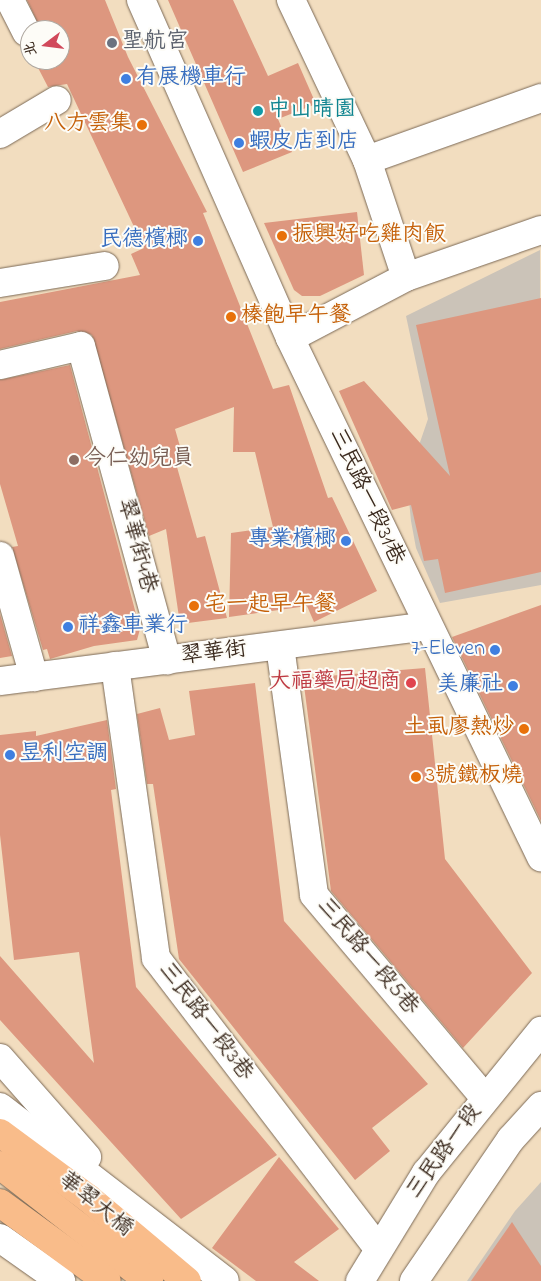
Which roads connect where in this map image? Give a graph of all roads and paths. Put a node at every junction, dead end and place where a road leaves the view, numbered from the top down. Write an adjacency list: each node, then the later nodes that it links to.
1 (10, 0): 4 (street)
2 (141, 0): 13 (street, 三民路一段31巷)
3 (291, 0): 8 (street)
4 (20, 20)
5 (541, 98): 8 (street)
6 (57, 100): 7 (street)
7 (0, 134)
8 (367, 160): 11 (street)
9 (541, 230): 11 (street)
10 (105, 266): 12 (street)
11 (406, 277): 13 (street)
12 (0, 283)
13 (290, 338): 16 (street, 三民路一段31巷)
14 (0, 365): 18 (street, 翠華街4巷)
15 (0, 556): 20 (street)
16 (427, 626): 17 (street, 翠華街); 22 (street, 三民路一段31巷)
17 (280, 646): 18 (street, 翠華街); 25 (street, 三民路一段5巷)
18 (167, 660): 19 (street, 翠華街)
19 (115, 666): 20 (street, 翠華街); 33 (street, 三民路一段3巷)
20 (34, 677): 21 (street, 翠華街)
21 (0, 681)
22 (541, 857)
23 (541, 1031): 25 (street, 三民路一段)
24 (0, 1058): 30 (street)
25 (484, 1097): 33 (street, 三民路一段)
26 (541, 1106): 40 (street, 三民路一段)
27 (0, 1107): 30 (street)
28 (0, 1133): 37 (highway, 華翠大橋)
29 (0, 1165): 36 (highway)
30 (122, 1198): 38 (street)
31 (0, 1203): 35 (highway)
32 (0, 1238): 34 (street)
33 (378, 1248): 39 (street, 三民路一段)
34 (61, 1281)
35 (107, 1281)
36 (149, 1281)
37 (187, 1281)
38 (225, 1281)
39 (360, 1281)
40 (414, 1281)

